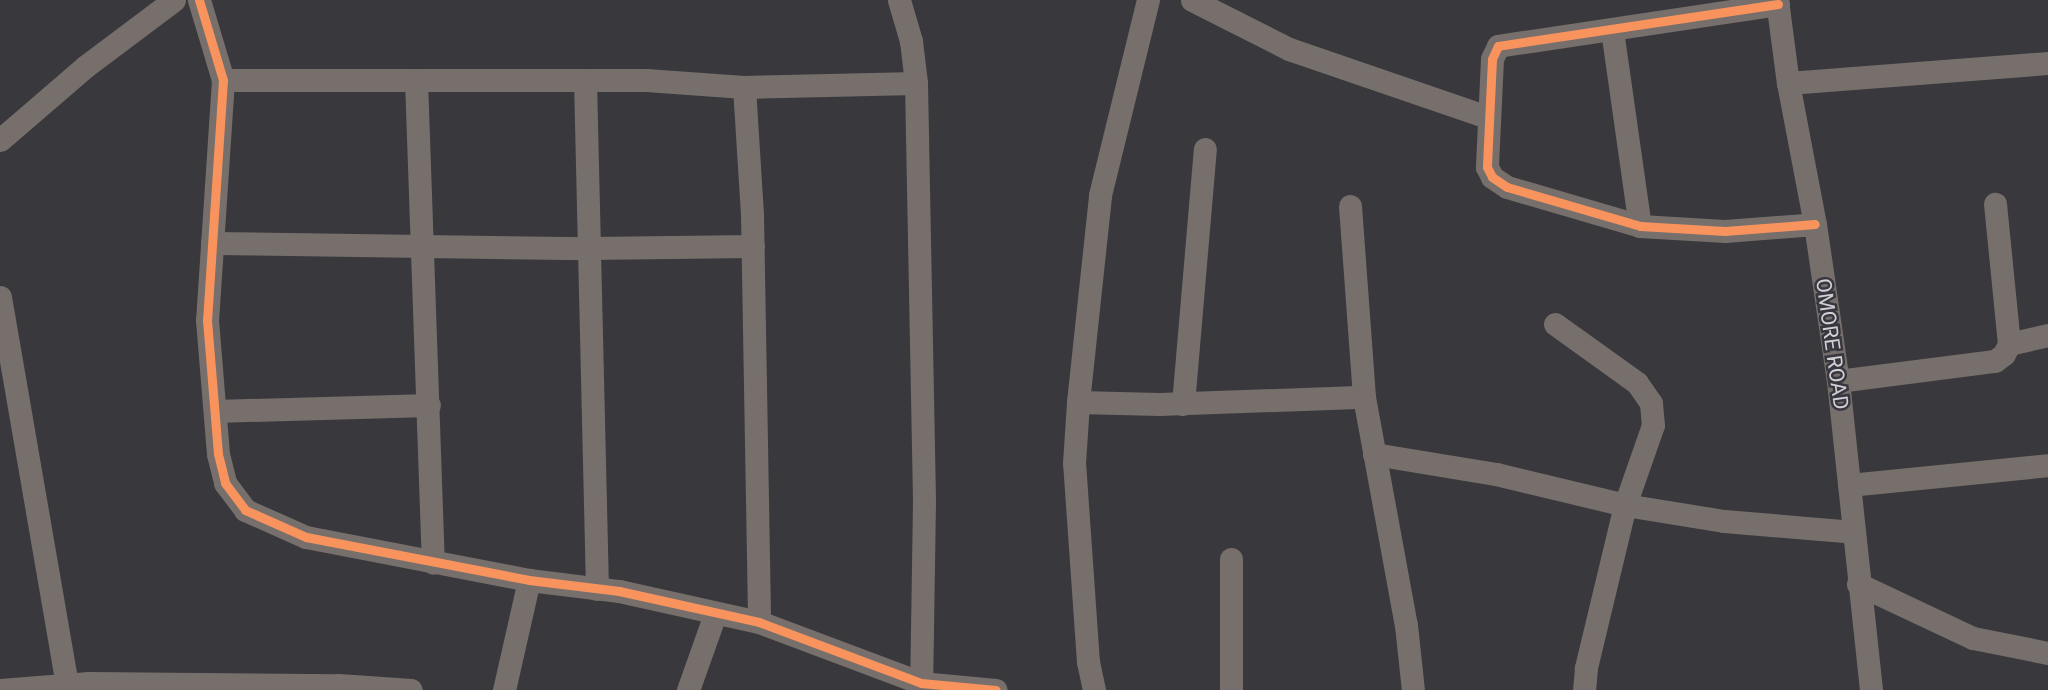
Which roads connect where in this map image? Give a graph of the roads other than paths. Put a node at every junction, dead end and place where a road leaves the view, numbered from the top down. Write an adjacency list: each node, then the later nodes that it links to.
1 (174, 0): 16 (street)
2 (200, 0): 9 (street)
3 (899, 0): 12 (street)
4 (1148, 0): 32 (street)
5 (1192, 0): 15 (street)
6 (1778, 2): 7 (street); 13 (street, OMORE ROAD)
7 (1612, 30): 15 (street); 21 (street)
8 (2048, 63): 13 (street)
9 (223, 80): 10 (street); 22 (street)
10 (416, 80): 11 (street); 24 (street)
11 (585, 80): 14 (street); 25 (street)
12 (916, 83): 14 (street); 50 (street)
13 (1788, 83): 20 (street, OMORE ROAD)
14 (744, 87): 23 (street)
15 (1488, 117): 21 (street)
16 (0, 140)
17 (1205, 149): 33 (street)
18 (1995, 204): 29 (street)
19 (1350, 206): 31 (street)
20 (1815, 224): 21 (street); 30 (street, OMORE ROAD)
21 (1640, 226)
22 (212, 243): 24 (street); 35 (street)
23 (752, 246): 25 (street); 47 (street)
24 (422, 247): 25 (street); 34 (street)
25 (588, 247): 45 (street)
26 (0, 297): 49 (street)
27 (1555, 324): 39 (street)
28 (2048, 335): 29 (street)
29 (2009, 344): 30 (street)
30 (1838, 381): 38 (street, OMORE ROAD)
31 (1364, 397): 33 (street); 36 (street)
32 (1078, 402): 33 (street); 57 (street)
33 (1183, 404)
34 (429, 405): 35 (street); 42 (street)
35 (215, 411): 42 (street)
36 (1374, 454): 39 (street); 59 (street)
37 (2048, 465): 38 (street)
38 (1849, 485): 40 (street, OMORE ROAD)
39 (1625, 505): 40 (street); 60 (street)
40 (1854, 532): 44 (street, OMORE ROAD)
41 (1231, 559): 58 (street)
42 (433, 563): 43 (street)
43 (529, 580): 45 (street); 54 (street)
44 (1858, 584): 48 (street); 61 (street, OMORE ROAD)
45 (597, 589): 46 (street)
46 (715, 614): 47 (street); 55 (street)
47 (759, 622): 50 (street)
48 (2048, 653)
49 (81, 686): 51 (street); 52 (street)
50 (921, 686): 56 (street)
51 (262, 688): 53 (street)
52 (0, 690)
53 (411, 690)
54 (504, 690)
55 (688, 690)
56 (996, 690)
57 (1094, 690)
58 (1231, 690)
59 (1413, 690)
60 (1584, 690)
61 (1871, 690)

